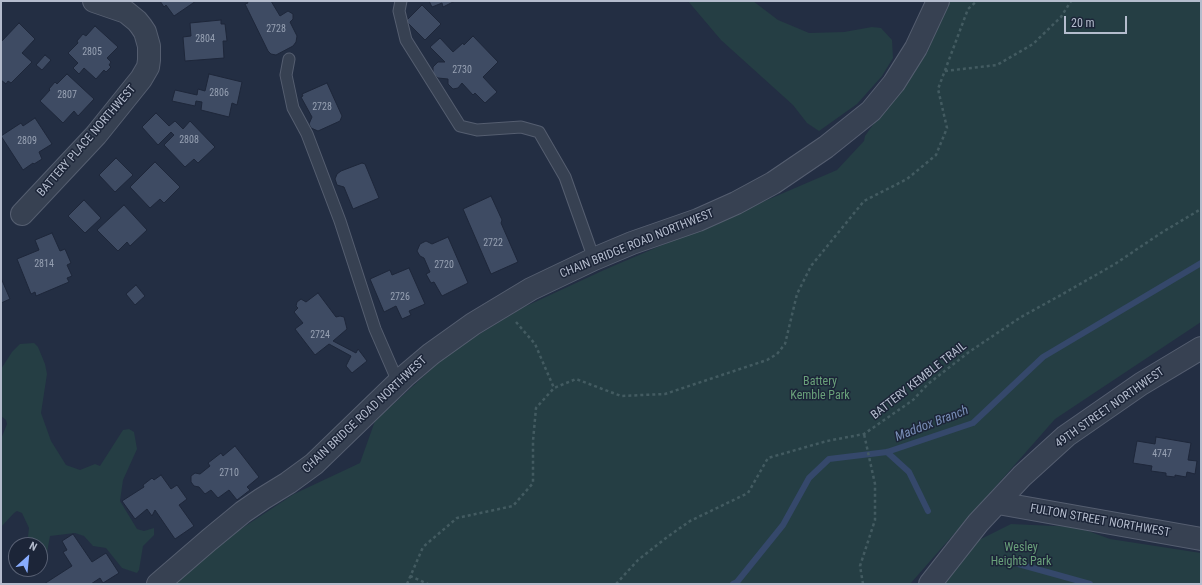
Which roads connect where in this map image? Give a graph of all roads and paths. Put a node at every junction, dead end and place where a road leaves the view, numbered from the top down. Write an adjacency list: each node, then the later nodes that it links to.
1 (94, 1): 9 (street, BATTERY PLACE NORTHWEST)
2 (401, 1): 10 (lane)
3 (938, 1): 10 (street, CHAIN BRIDGE ROAD NORTHWEST)
4 (977, 1): 7 (path)
5 (1071, 1): 7 (path)
6 (289, 59): 13 (lane)
7 (945, 71): 14 (path)
8 (1201, 209): 15 (path, BATTERY KEMBLE TRAIL)
9 (22, 214)
10 (594, 259): 11 (street, CHAIN BRIDGE ROAD NORTHWEST)
11 (502, 306): 13 (street, CHAIN BRIDGE ROAD NORTHWEST); 14 (path)
12 (1201, 348): 16 (street, 49TH STREET NORTHWEST)
13 (398, 382): 19 (street, CHAIN BRIDGE ROAD NORTHWEST)
14 (554, 388): 18 (path)
15 (864, 434): 22 (path, BATTERY KEMBLE TRAIL); 23 (path)
16 (998, 503): 17 (street, FULTON STREET NORTHWEST); 24 (street, 49TH STREET NORTHWEST)
17 (1201, 539)
18 (410, 576): 20 (path); 21 (path)
19 (158, 584)
20 (407, 584)
21 (428, 584)
22 (616, 584)
23 (863, 584)
24 (930, 584)

